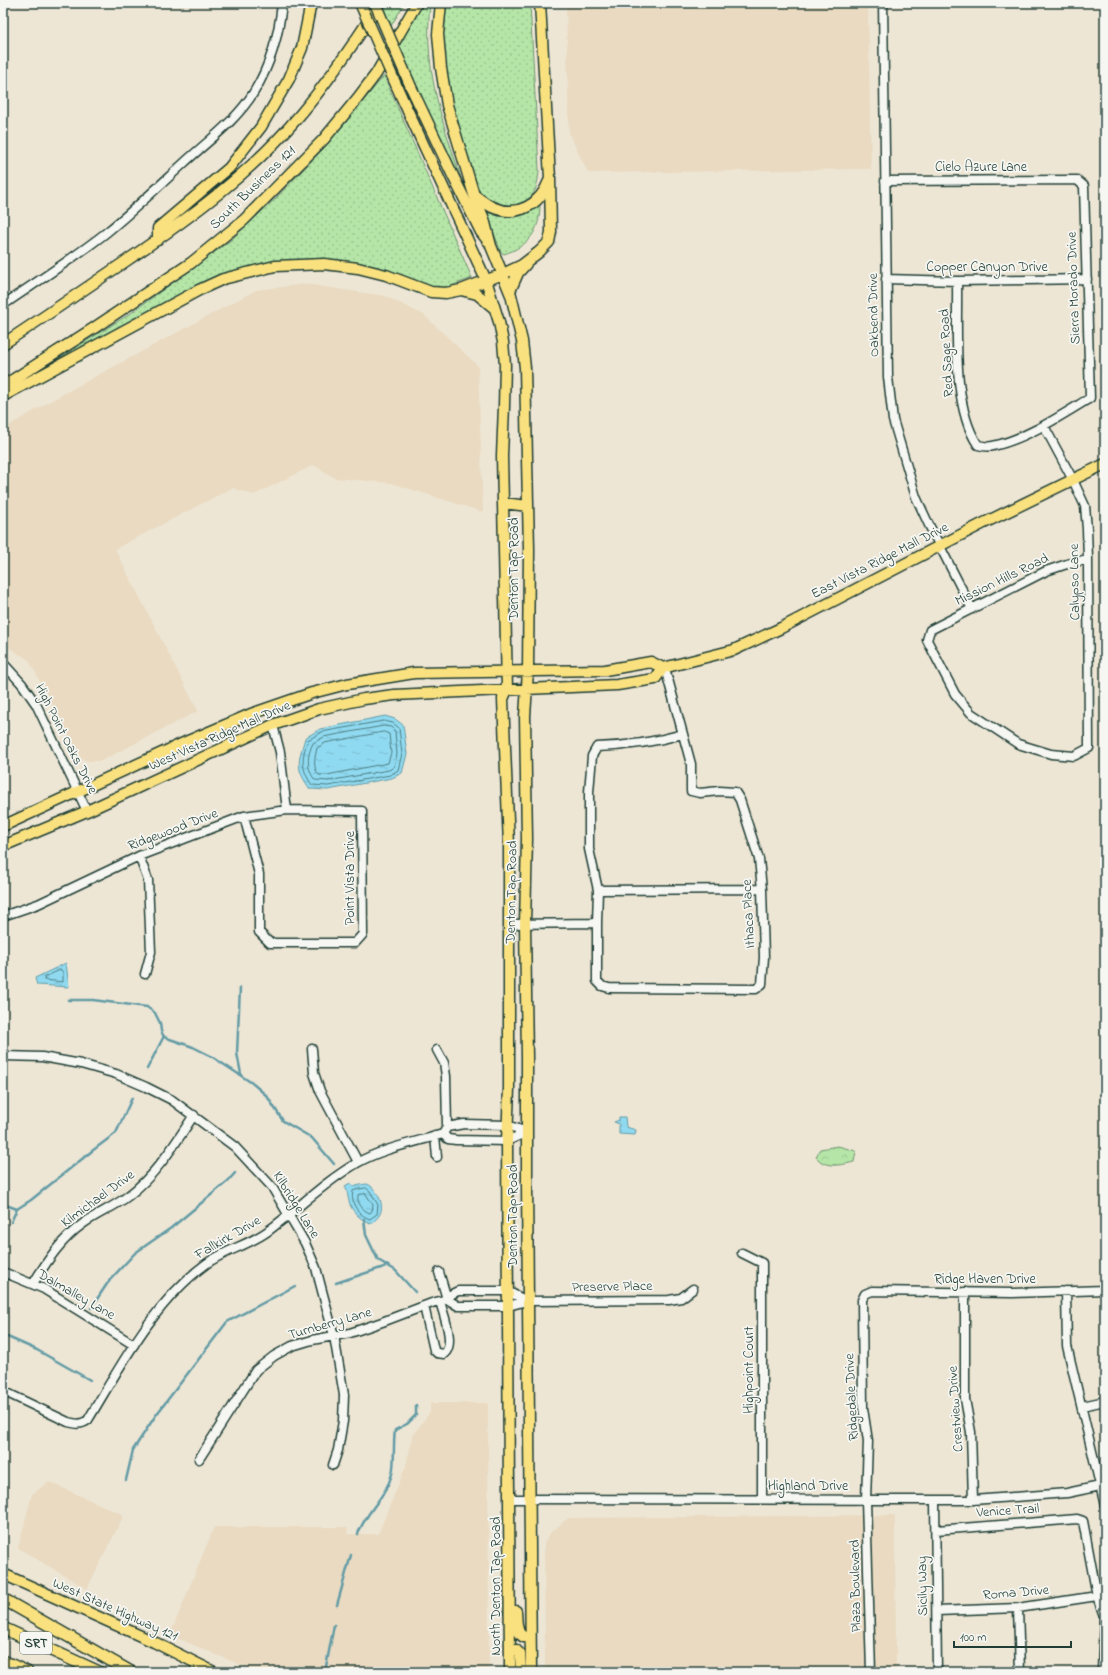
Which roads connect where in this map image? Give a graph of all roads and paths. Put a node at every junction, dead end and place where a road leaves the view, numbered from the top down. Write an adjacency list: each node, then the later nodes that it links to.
1 (282, 3): 24 (street)
2 (311, 3): 14 (main road)
3 (360, 3): 20 (main road, Denton Tap Road, bridge)
4 (375, 3): 15 (main road, bridge)
5 (380, 3): 14 (main road, South Business 121)
6 (416, 3): 27 (main road, South Business 121)
7 (441, 3): 13 (main road)
8 (540, 3): 10 (main road)
9 (883, 3): 12 (street, Oakbend Drive)
10 (550, 178): 13 (main road); 16 (main road)
11 (1077, 180): 12 (street, Cielo Azure Lane); 19 (street, Sierra Morado Drive)
12 (884, 181): 18 (street, Oakbend Drive)
13 (474, 195): 15 (main road)
14 (158, 240): 26 (main road, South Business 121)
15 (491, 246): 17 (main road, Denton Tap Road)
16 (531, 258): 17 (main road); 23 (main road)
17 (503, 274): 20 (main road); 23 (main road, Denton Tap Road)
18 (886, 279): 21 (street, Copper Canyon Drive); 34 (street, Oakbend Drive)
19 (1087, 279): 21 (street, Copper Canyon Drive); 29 (street, Sierra Morado Drive)
20 (486, 280): 22 (main road); 25 (main road, Denton Tap Road)
21 (958, 281): 29 (street, Red Sage Road)
22 (461, 290): 25 (main road); 28 (main road)
23 (510, 292): 33 (main road, Denton Tap Road)
24 (3, 305)
25 (496, 310): 32 (main road, Denton Tap Road)
26 (3, 344)
27 (3, 386)
28 (3, 396)
29 (1044, 426): 31 (street, Calypso Lane)
30 (1105, 464): 31 (main road, East Vista Ridge Mall Drive)
31 (1073, 480): 34 (main road, East Vista Ridge Mall Drive); 35 (street, Calypso Lane)
32 (503, 503): 33 (main road); 40 (main road, Denton Tap Road)
33 (528, 506): 41 (main road, Denton Tap Road)
34 (941, 547): 36 (street, Oakbend Drive); 39 (main road, East Vista Ridge Mall Drive)
35 (1088, 559): 36 (street, Mission Hills Road); 37 (street, Calypso Lane)
36 (972, 609): 37 (street, Mission Hills Road)
37 (930, 630)
38 (3, 663): 47 (street, High Point Oaks Drive)
39 (664, 668): 41 (main road, East Vista Ridge Mall Drive); 42 (main road, East Vista Ridge Mall Drive); 46 (street, Ithaca Place)
40 (507, 671): 41 (main road, East Vista Ridge Mall Drive); 43 (main road, Denton Tap Road); 44 (main road, West Vista Ridge Mall Drive)
41 (528, 671): 42 (main road, Denton Tap Road)
42 (527, 689): 43 (main road, East Vista Ridge Mall Drive); 60 (main road, Denton Tap Road)
43 (507, 690): 45 (main road, West Vista Ridge Mall Drive); 59 (main road, Denton Tap Road)
44 (275, 705): 45 (main road); 47 (main road, West Vista Ridge Mall Drive)
45 (273, 725): 48 (street); 49 (main road, West Vista Ridge Mall Drive)
46 (684, 734): 55 (street, Ithaca Place); 56 (street)
47 (78, 793): 49 (street, High Point Oaks Drive); 52 (main road, West Vista Ridge Mall Drive)
48 (287, 810): 50 (street, Ridgewood Drive); 51 (street, Ridgewood Drive)
49 (87, 811): 53 (main road, West Vista Ridge Mall Drive)
50 (362, 811): 51 (street, Point Vista Drive)
51 (244, 816): 54 (street, Ridgewood Drive)
52 (3, 826)
53 (3, 846)
54 (139, 856): 57 (street, Ridgewood Drive); 61 (street)
55 (762, 889): 56 (street); 58 (street, Ithaca Place)
56 (598, 890): 58 (street)
57 (3, 916)
58 (597, 923): 60 (street)
59 (509, 924): 60 (street); 66 (main road, Denton Tap Road)
60 (525, 924): 67 (main road, Denton Tap Road)
61 (145, 974)
62 (312, 1049): 71 (street)
63 (437, 1050): 68 (street)
64 (3, 1056): 65 (street, Kilbridge Lane)
65 (194, 1115): 72 (street, Kilbridge Lane); 76 (street, Kilmichael Drive)
66 (507, 1125): 67 (street, Fallkirk Drive); 68 (street, Fallkirk Drive); 69 (main road, Denton Tap Road)
67 (527, 1132): 69 (street); 84 (main road, Denton Tap Road)
68 (442, 1133): 69 (street); 70 (street); 71 (street, Fallkirk Drive)
69 (507, 1141): 79 (main road, Denton Tap Road)
70 (437, 1157)
71 (358, 1162): 72 (street, Fallkirk Drive)
72 (288, 1215): 87 (street, Kilbridge Lane); 88 (street, Fallkirk Drive)
73 (742, 1253): 97 (street, Highpoint Court)
74 (3, 1272): 76 (street, Dalmalley Lane)
75 (439, 1272): 83 (street)
76 (34, 1284): 88 (street, Dalmalley Lane)
77 (693, 1288): 84 (street, Preserve Place)
78 (1105, 1290): 81 (street, Ridge Haven Drive)
79 (507, 1291): 83 (street, Turnberry Lane); 84 (street, Turnberry Lane); 86 (main road, Denton Tap Road)
80 (965, 1292): 81 (street, Ridge Haven Drive); 82 (street, Ridge Haven Drive); 100 (street, Crestview Drive)
81 (1066, 1292): 91 (street)
82 (865, 1294): 98 (street, Ridgedale Drive)
83 (443, 1300): 85 (street, Turnberry Lane); 85 (street); 86 (street)
84 (527, 1301): 86 (street); 96 (main road, Denton Tap Road)
85 (424, 1306): 87 (street, Turnberry Lane)
86 (508, 1306): 95 (main road, Denton Tap Road)
87 (334, 1336): 92 (street, Turnberry Lane); 93 (street, Kilbridge Lane)
88 (134, 1344): 89 (street, Fallkirk Drive)
89 (3, 1392)
90 (1105, 1401): 91 (street)
91 (1082, 1406): 94 (street)
92 (199, 1459)
93 (333, 1465)
94 (1103, 1485): 100 (street, Highland Drive); 101 (street)
95 (509, 1499): 96 (street, Highland Drive); 103 (main road, North Denton Tap Road)
96 (529, 1499): 97 (street, Highland Drive); 110 (main road, Denton Tap Road)
97 (762, 1499): 98 (street, Highland Drive)
98 (866, 1500): 99 (street, Highland Drive); 120 (street, Plaza Boulevard)
99 (935, 1500): 100 (street, Highland Drive); 102 (street, Sicily Way)
100 (973, 1500)
101 (1105, 1506)
102 (936, 1530): 105 (street, Venice Trail); 108 (street, Sicily Way)
103 (510, 1562): 110 (main road); 111 (main road, North Denton Tap Road)
104 (3, 1574): 116 (main road, West State Highway 121)
105 (1097, 1596): 107 (street, Roma Drive); 123 (street)
106 (3, 1599): 115 (highway)
107 (1018, 1608): 108 (street, Roma Drive); 122 (street)
108 (937, 1611): 121 (street, Sicily Way)
109 (3, 1628): 114 (highway, SRT)
110 (530, 1638): 119 (main road)
111 (510, 1649): 117 (main road, North Denton Tap Road); 118 (main road)
112 (3, 1661): 113 (highway, SRT)
113 (27, 1672)
114 (99, 1672)
115 (132, 1672)
116 (214, 1672)
117 (510, 1672)
118 (521, 1672)
119 (530, 1672)
120 (871, 1672)
121 (937, 1672)
122 (1020, 1672)
123 (1104, 1672)

